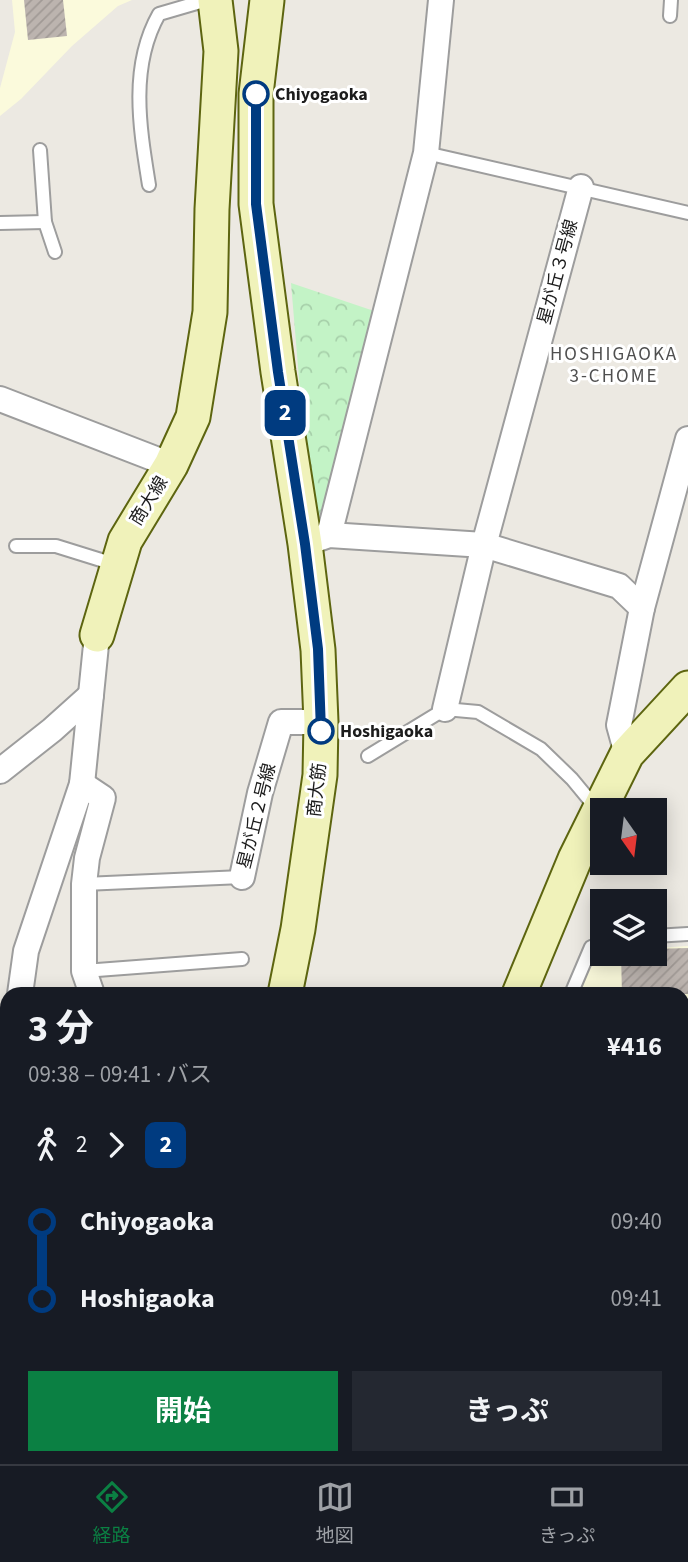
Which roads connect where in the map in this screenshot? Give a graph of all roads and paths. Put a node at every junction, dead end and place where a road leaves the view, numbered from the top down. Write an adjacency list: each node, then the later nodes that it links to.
1 (207, 0): 9 (lane)
2 (215, 0): 17 (street, 商大線)
3 (267, 0): 18 (street, 商大筋)
4 (441, 0): 8 (street)
5 (671, 0): 6 (lane)
6 (670, 16)
7 (40, 150): 12 (lane)
8 (426, 153): 10 (lane); 18 (street)
9 (149, 185)
10 (581, 187): 11 (lane); 19 (street, 星が丘３号線)
11 (688, 213)
12 (45, 222): 13 (lane); 14 (lane)
13 (0, 223)
14 (55, 252)
15 (0, 399): 17 (street)
16 (688, 439): 22 (street)
17 (171, 465): 21 (street, 商大線)
18 (317, 540): 19 (street); 27 (street, 商大筋)
19 (484, 545): 22 (street); 26 (street, 星が丘３号線)
20 (16, 546): 21 (lane)
21 (117, 565): 23 (street, 商大線)
22 (642, 608): 28 (street)
23 (97, 635): 25 (street, 商大線)
24 (688, 688): 28 (street)
25 (91, 695): 30 (street); 31 (street, 商大線)
26 (445, 709): 29 (lane); 33 (lane)
27 (321, 722): 35 (street, 星が丘２号線); 43 (street, 商大筋)
28 (627, 754): 32 (street)
29 (368, 756)
30 (0, 771)
31 (82, 784): 36 (street); 42 (street, 商大線)
32 (605, 798)
33 (590, 800)
34 (590, 829): 44 (street)
35 (242, 877): 36 (lane, 星が丘２号線)
36 (84, 884): 41 (street)
37 (688, 934): 38 (lane)
38 (667, 935)
39 (590, 952): 45 (lane)
40 (242, 959): 41 (lane)
41 (88, 982)
42 (21, 987)
43 (287, 987)
44 (522, 987)
45 (575, 987)

